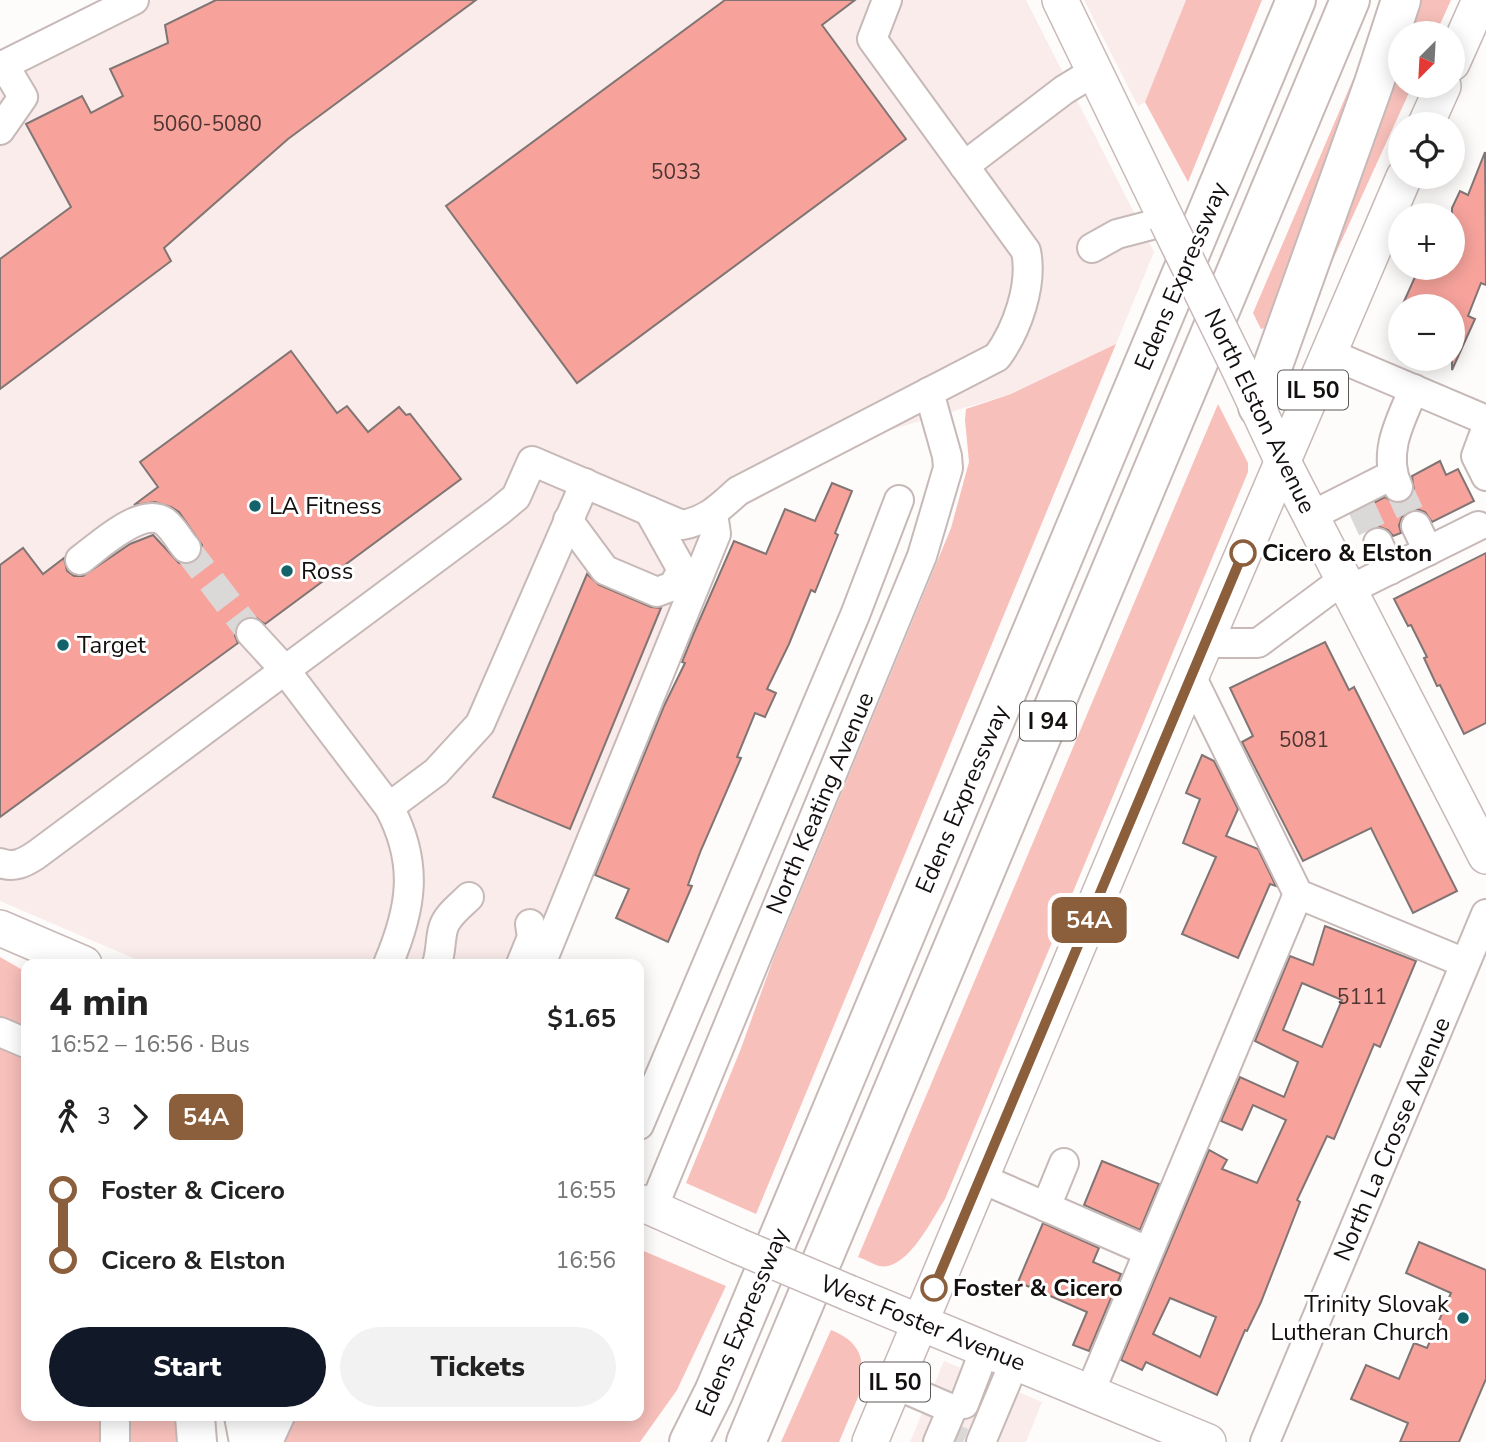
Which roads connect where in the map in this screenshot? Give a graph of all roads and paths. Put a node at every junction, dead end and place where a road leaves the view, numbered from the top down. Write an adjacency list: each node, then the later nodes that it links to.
1 (134, 0): 9 (street)
2 (887, 0): 12 (street)
3 (1060, 0): 10 (main road, North Elston Avenue)
4 (1296, 0): 68 (highway, Edens Expressway / I 94)
5 (1350, 0): 82 (highway, Edens Expressway / I 94)
6 (1401, 0): 19 (highway)
7 (1480, 0): 8 (main road)
8 (1467, 48)
9 (2, 66): 11 (street)
10 (1095, 71): 12 (street); 14 (main road, North Elston Avenue)
11 (0, 130)
12 (964, 166): 18 (street)
13 (1399, 189): 16 (main road, IL 50)
14 (1167, 221): 15 (street); 19 (main road, North Elston Avenue, bridge)
15 (1092, 247)
16 (1328, 353): 17 (street); 22 (main road, IL 50)
17 (1414, 389): 20 (street); 28 (street)
18 (929, 392): 27 (street); 36 (street, North Keating Avenue)
19 (1258, 407): 22 (main road, North Elston Avenue)
20 (1486, 420)
21 (1486, 429): 23 (street)
22 (1282, 460): 28 (main road, North Elston Avenue); 38 (main road, IL 50)
23 (1486, 476)
24 (585, 483): 26 (street); 29 (street); 39 (street)
25 (899, 500): 35 (street, North Keating Avenue)
26 (649, 511): 27 (street); 29 (street)
27 (713, 513): 54 (street)
28 (1311, 516): 34 (main road, North Elston Avenue)
29 (568, 520): 41 (street)
30 (1478, 526): 33 (street)
31 (186, 548): 32 (street)
32 (80, 560)
33 (1408, 561): 33 (street); 34 (street)
34 (1346, 584): 38 (street); 42 (main road, North Elston Avenue)
35 (855, 615): 36 (street); 49 (street, North Keating Avenue)
36 (892, 631): 56 (street, North Keating Avenue)
37 (251, 633): 39 (street)
38 (1206, 643): 40 (main road, IL 50)
39 (285, 670): 41 (street); 43 (street)
40 (1191, 676): 44 (street); 61 (main road, IL 50)
41 (389, 807): 51 (street)
42 (1486, 856)
43 (0, 863)
44 (1298, 894): 55 (street); 69 (street)
45 (469, 897): 52 (street)
46 (1486, 914): 55 (street, North La Crosse Avenue)
47 (530, 923): 53 (street)
48 (0, 928): 50 (main road)
49 (713, 954): 56 (street); 59 (street, North Keating Avenue)
50 (73, 959)
51 (390, 959)
52 (439, 959)
53 (523, 959)
54 (543, 959)
55 (1465, 964): 86 (street, North La Crosse Avenue)
56 (751, 970): 62 (street, North Keating Avenue)
57 (0, 1032): 58 (street)
58 (21, 1041)
59 (644, 1113)
60 (1064, 1163): 63 (street)
61 (980, 1178): 63 (street); 65 (main road, IL 50)
62 (646, 1205): 65 (main road, West Foster Avenue, bridge)
63 (1046, 1207): 64 (street)
64 (1136, 1245)
65 (919, 1322): 66 (main road, West Foster Avenue); 67 (main road, IL 50)
66 (1000, 1355): 69 (main road, West Foster Avenue); 70 (street); 75 (street)
67 (894, 1384): 75 (street); 83 (main road, IL 50)
68 (714, 1392): 80 (highway); 81 (highway, Edens Expressway / I 94)
69 (1090, 1392): 85 (main road, West Foster Avenue)
70 (992, 1416): 75 (street); 84 (street)
71 (115, 1421): 76 (street)
72 (195, 1421): 77 (highway)
73 (245, 1421): 78 (highway)
74 (278, 1421): 79 (street)
75 (949, 1425)
76 (115, 1442)
77 (197, 1442)
78 (249, 1442)
79 (268, 1442)
80 (670, 1442)
81 (689, 1442)
82 (746, 1442)
83 (870, 1442)
84 (981, 1442)
85 (1208, 1442)
86 (1265, 1442)

